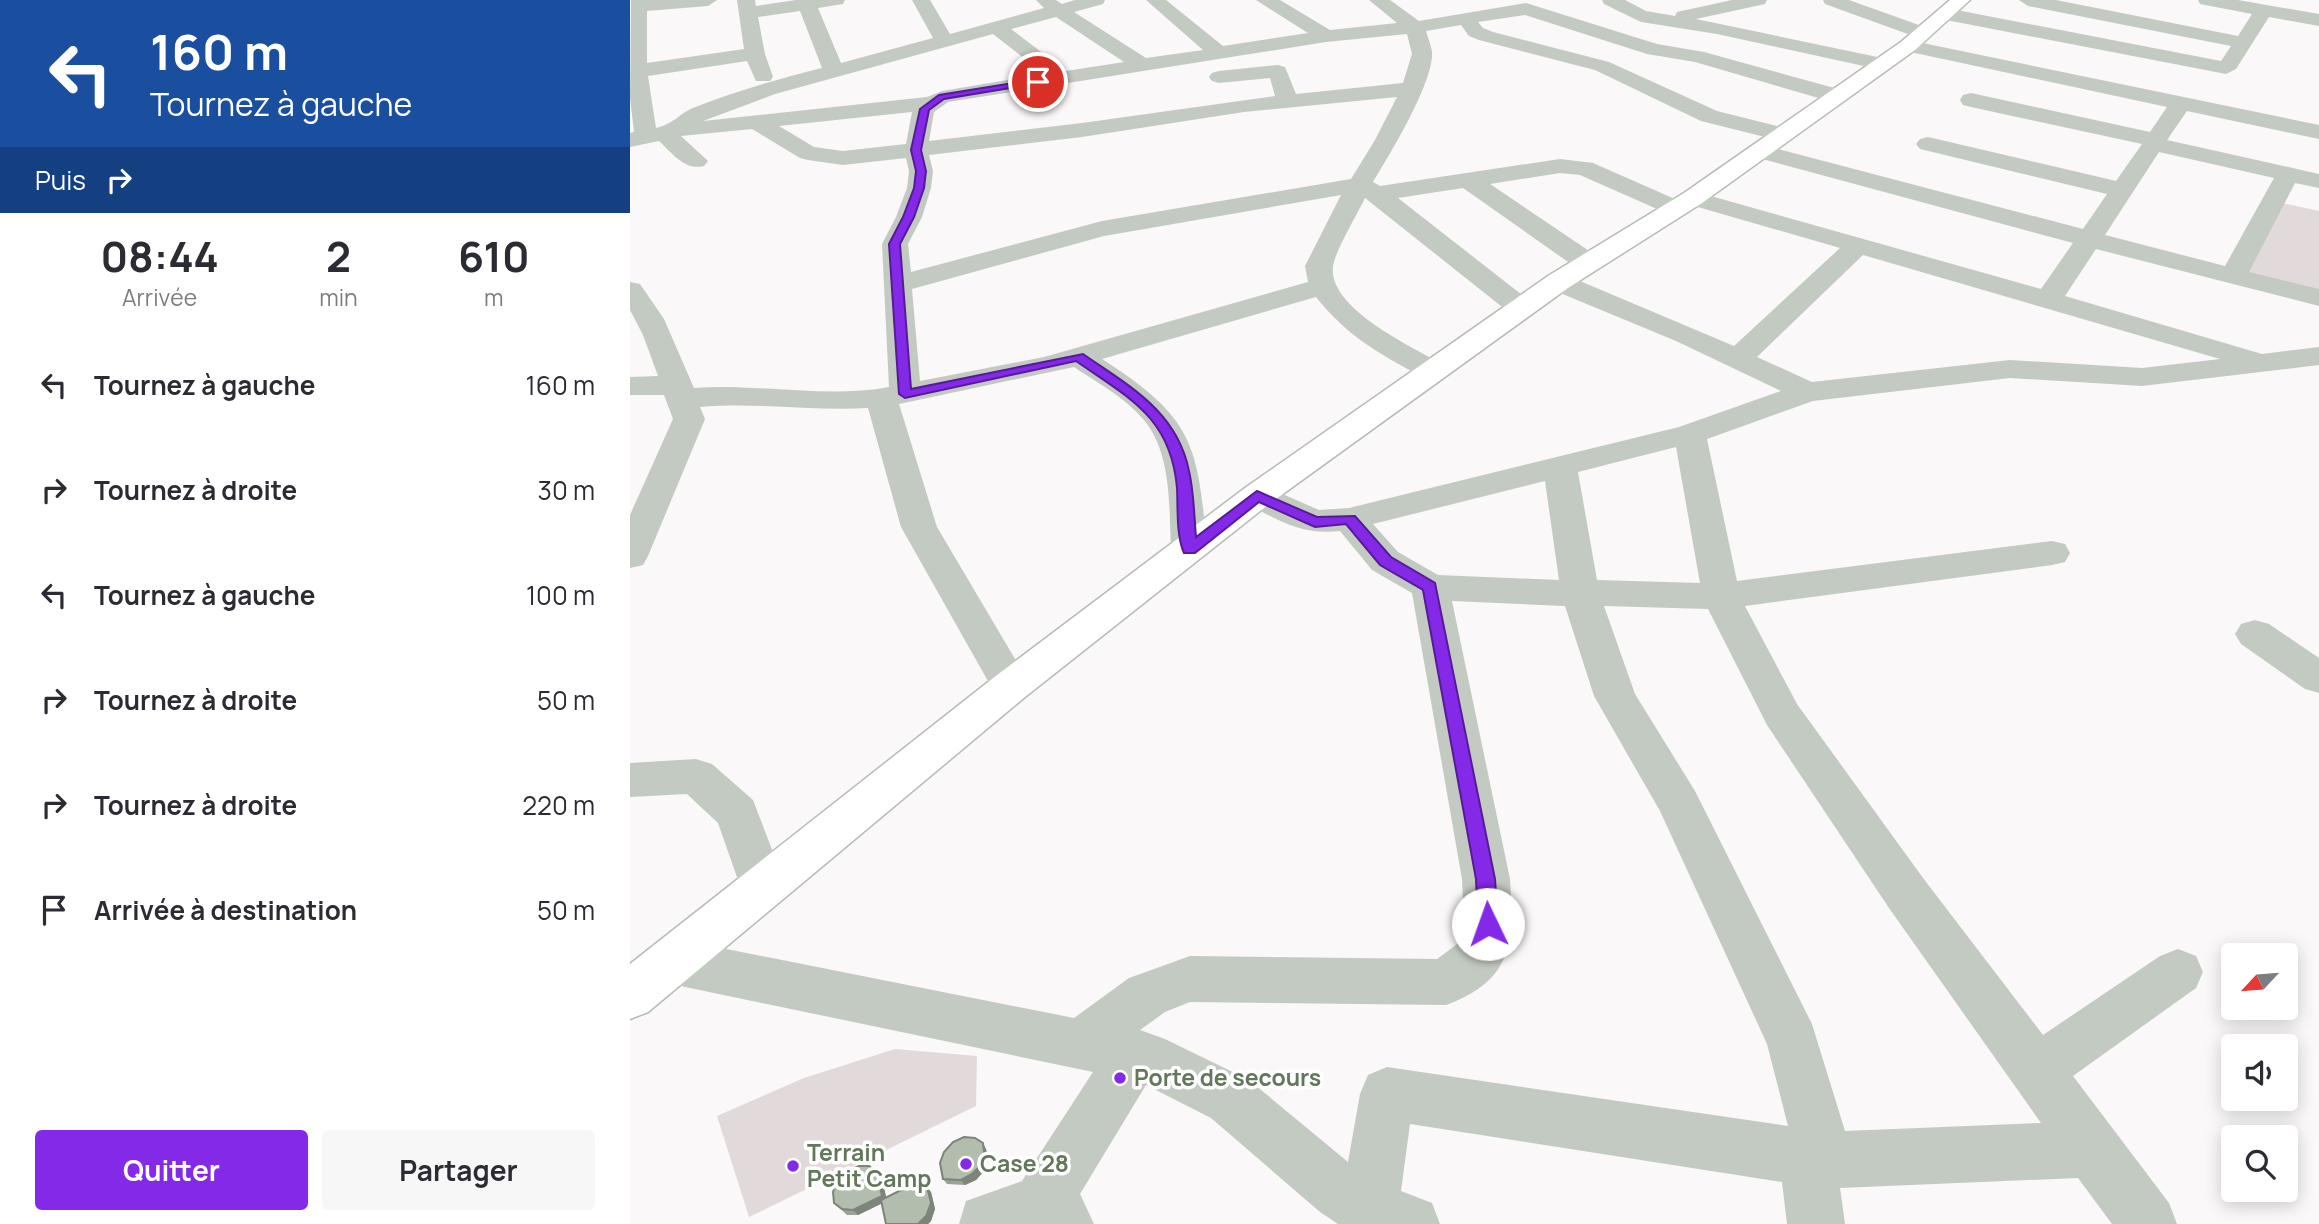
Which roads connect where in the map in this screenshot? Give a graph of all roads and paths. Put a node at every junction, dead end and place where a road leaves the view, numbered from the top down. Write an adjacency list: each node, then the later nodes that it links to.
1 (708, 0): 13 (street)
2 (836, 0): 12 (street)
3 (920, 0): 27 (street)
4 (1096, 0): 15 (street)
5 (1155, 0): 30 (street)
6 (1265, 0): 26 (street)
7 (1611, 0): 22 (street)
8 (1758, 0): 22 (street)
9 (1832, 0): 25 (street)
10 (2028, 0): 28 (street)
11 (2207, 0): 18 (street)
12 (806, 2): 17 (street); 36 (street)
13 (636, 4): 35 (street)
14 (1571, 4): 19 (street)
15 (1051, 5): 24 (street); 32 (street)
16 (1384, 5): 20 (street)
17 (747, 7): 31 (street)
18 (2264, 10): 23 (street); 28 (street)
19 (1537, 11): 21 (street); 43 (street)
20 (1415, 16): 21 (street); 26 (street); 41 (street)
21 (1464, 18): 50 (street)
22 (1665, 20): 25 (street)
23 (2319, 20)
24 (997, 27): 27 (street); 37 (street)
25 (1924, 31): 33 (street); 34 (street); 43 (main road)
26 (1326, 36): 30 (street)
27 (944, 41): 29 (street)
28 (2244, 43): 34 (street)
29 (914, 49): 36 (street); 42 (street)
30 (1219, 53): 32 (street)
31 (755, 54): 35 (street); 40 (street)
32 (1142, 65): 37 (street)
33 (2005, 66): 44 (street); 46 (street)
34 (2226, 68): 46 (street)
35 (634, 71): 49 (street)
36 (834, 71): 40 (street)
37 (1062, 78): 42 (street)
38 (1196, 80): 45 (street)
39 (1156, 84): 42 (street)
40 (767, 89): 49 (street)
41 (1412, 89): 45 (street); 58 (street)
42 (932, 93): 47 (street); 52 (street)
43 (1837, 96): 50 (main road)
44 (1971, 100): 51 (street); 54 (street)
45 (1287, 101): 52 (street)
46 (2190, 105): 48 (street); 51 (street)
47 (757, 122): 49 (street); 52 (street)
48 (2319, 132)
49 (654, 135): 53 (street)
50 (1770, 142): 54 (street); 60 (main road)
51 (2155, 142): 55 (street); 59 (street)
52 (916, 150): 66 (street)
53 (696, 161)
54 (1907, 166): 59 (street); 61 (street)
55 (2288, 174): 57 (street); 64 (street)
56 (1469, 181): 58 (street); 60 (street); 63 (street)
57 (2319, 181)
58 (1368, 190): 66 (street); 67 (street); 71 (street)
59 (2122, 190): 61 (street)
60 (1684, 203): 62 (street); 63 (main road)
61 (2089, 239): 64 (street); 70 (street)
62 (1859, 246): 70 (street); 74 (street)
63 (1588, 263): 65 (main road)
64 (2233, 276): 69 (street)
65 (1558, 282): 71 (main road); 74 (street)
66 (898, 284): 81 (street)
67 (1322, 288): 72 (street); 76 (street)
68 (630, 290): 79 (street)
69 (2319, 298)
70 (2048, 300): 75 (street)
71 (1521, 308): 76 (main road)
72 (1078, 356): 81 (street); 86 (street)
73 (2319, 356): 75 (street)
74 (1737, 359): 80 (street)
75 (2266, 363): 77 (street); 80 (street)
76 (1431, 370): 84 (main road)
77 (2319, 378)
78 (630, 386): 79 (street)
79 (679, 392): 81 (street); 88 (street)
80 (1808, 392): 82 (street)
81 (893, 396): 94 (street)
82 (1690, 434): 83 (street); 91 (street)
83 (1560, 466): 85 (street); 90 (street)
84 (1257, 496): 85 (street); 86 (main road)
85 (1349, 519): 89 (street)
86 (1189, 549): 94 (main road)
87 (2052, 552): 91 (street)
88 (630, 556)
89 (1430, 587): 90 (street); 100 (street)
90 (1580, 593): 91 (street); 104 (street)
91 (1721, 596): 102 (street)
92 (2255, 634): 93 (street)
93 (2319, 678)
94 (1011, 686): 96 (main road)
95 (630, 780): 96 (street)
96 (762, 886): 97 (main road)
97 (671, 961): 99 (main road); 100 (street)
98 (2178, 972): 102 (street)
99 (630, 995)
100 (1081, 1044): 101 (street)
101 (1135, 1055): 105 (street); 106 (street)
102 (2037, 1070): 103 (street)
103 (2091, 1149): 104 (street); 108 (street)
104 (1816, 1158): 105 (street); 107 (street)
105 (1382, 1219)
106 (1013, 1220)
107 (1816, 1224)
108 (2148, 1224)

